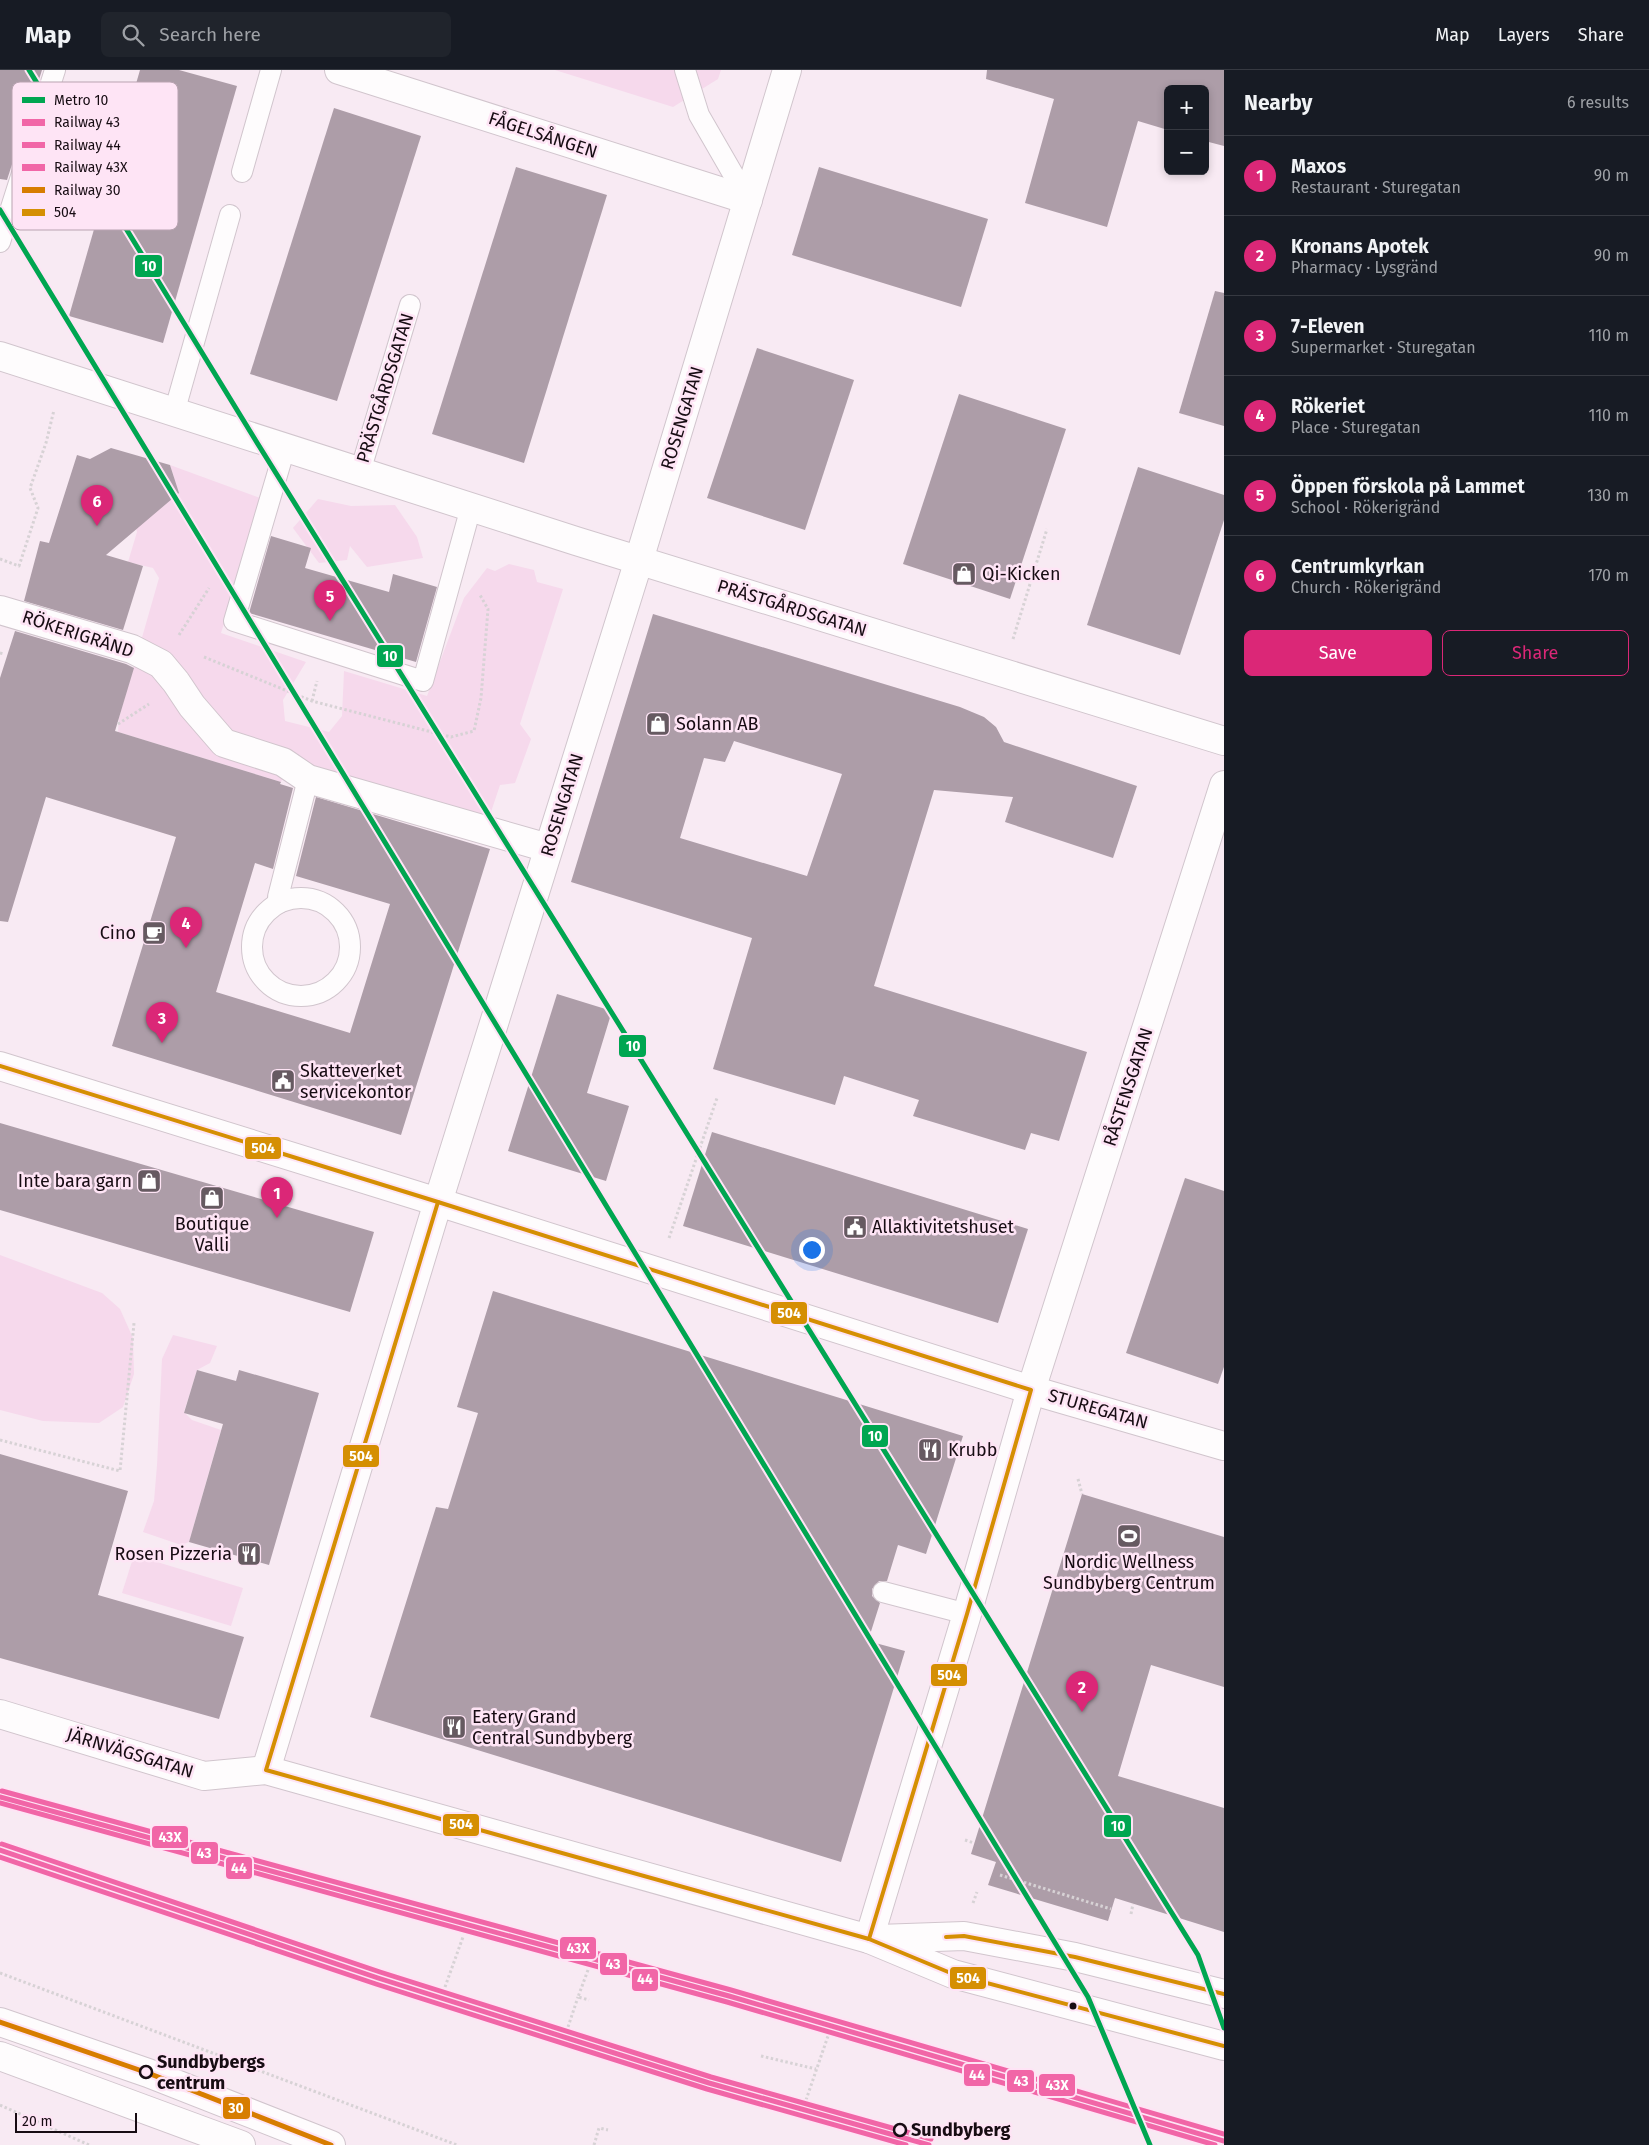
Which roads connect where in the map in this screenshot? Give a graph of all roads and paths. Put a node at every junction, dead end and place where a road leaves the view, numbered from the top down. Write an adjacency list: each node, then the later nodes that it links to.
1 (56, 70): 6 (lane)
2 (271, 70): 7 (lane)
3 (339, 70): 8 (street, FÅGELSÅNGEN)
4 (685, 70): 8 (lane)
5 (787, 70): 8 (street, ROSENGATAN)
6 (52, 82)
7 (242, 172)
8 (748, 200): 21 (street, ROSENGATAN)
9 (12, 205): 11 (lane)
10 (230, 215): 14 (lane)
11 (0, 242)
12 (410, 305): 17 (lane, PRÄSTGÅRDSGATAN)
13 (0, 356): 14 (street, PRÄSTGÅRDSGATAN)
14 (174, 413): 16 (street, PRÄSTGÅRDSGATAN)
15 (46, 443): 20 (path)
16 (285, 448): 17 (street, PRÄSTGÅRDSGATAN); 18 (lane)
17 (360, 472): 18 (street, PRÄSTGÅRDSGATAN)
18 (471, 508): 21 (street, PRÄSTGÅRDSGATAN)
19 (1047, 529): 23 (path)
20 (0, 559)
21 (639, 560): 23 (street, PRÄSTGÅRDSGATAN); 27 (street, ROSENGATAN)
22 (0, 610): 25 (street, RÖKERIGRÄND)
23 (1004, 673): 24 (street, PRÄSTGÅRDSGATAN)
24 (1224, 741)
25 (308, 778): 27 (street, RÖKERIGRÄND); 28 (lane)
26 (1224, 785): 34 (street, RÅSTENSGATAN)
27 (548, 848): 31 (street, ROSENGATAN)
28 (281, 902): 28 (lane)
29 (0, 1066): 31 (street, STUREGATAN)
30 (717, 1098): 32 (path)
31 (438, 1202): 32 (street, STUREGATAN); 42 (street, ROSENGATAN)
32 (658, 1272): 34 (street, STUREGATAN)
33 (134, 1323): 35 (path)
34 (1031, 1390): 36 (street, STUREGATAN); 40 (street, RÅSTENSGATAN)
35 (0, 1440)
36 (1224, 1446)
37 (1078, 1478): 38 (path)
38 (1082, 1494)
39 (883, 1592): 40 (lane)
40 (967, 1614): 50 (street, RÅSTENSGATAN)
41 (0, 1714): 42 (street, JÄRNVÄGSGATAN)
42 (266, 1770): 50 (street, JÄRNVÄGSGATAN)
43 (965, 1840): 44 (path)
44 (974, 1843)
45 (1000, 1875): 47 (path)
46 (1133, 1904): 48 (path)
47 (1111, 1909)
48 (1131, 1914)
49 (463, 1937): 53 (path)
50 (869, 1939): 54 (street, JÄRNVÄGSGATAN); 60 (street, JÄRNVÄGSGATAN)
51 (588, 1970): 55 (path)
52 (0, 1973): 70 (path)
53 (445, 1987)
54 (1224, 1994)
55 (578, 1997): 56 (path); 58 (path)
56 (589, 2000)
57 (0, 2022): 69 (street)
58 (568, 2027)
59 (828, 2036): 63 (path)
60 (1224, 2046)
61 (0, 2056): 68 (street)
62 (761, 2056): 63 (path)
63 (816, 2069): 64 (path)
64 (806, 2100)
65 (0, 2105): 67 (path)
66 (608, 2130): 71 (path)
67 (90, 2145)
68 (241, 2145)
69 (331, 2145)
70 (457, 2145)
71 (594, 2145)

